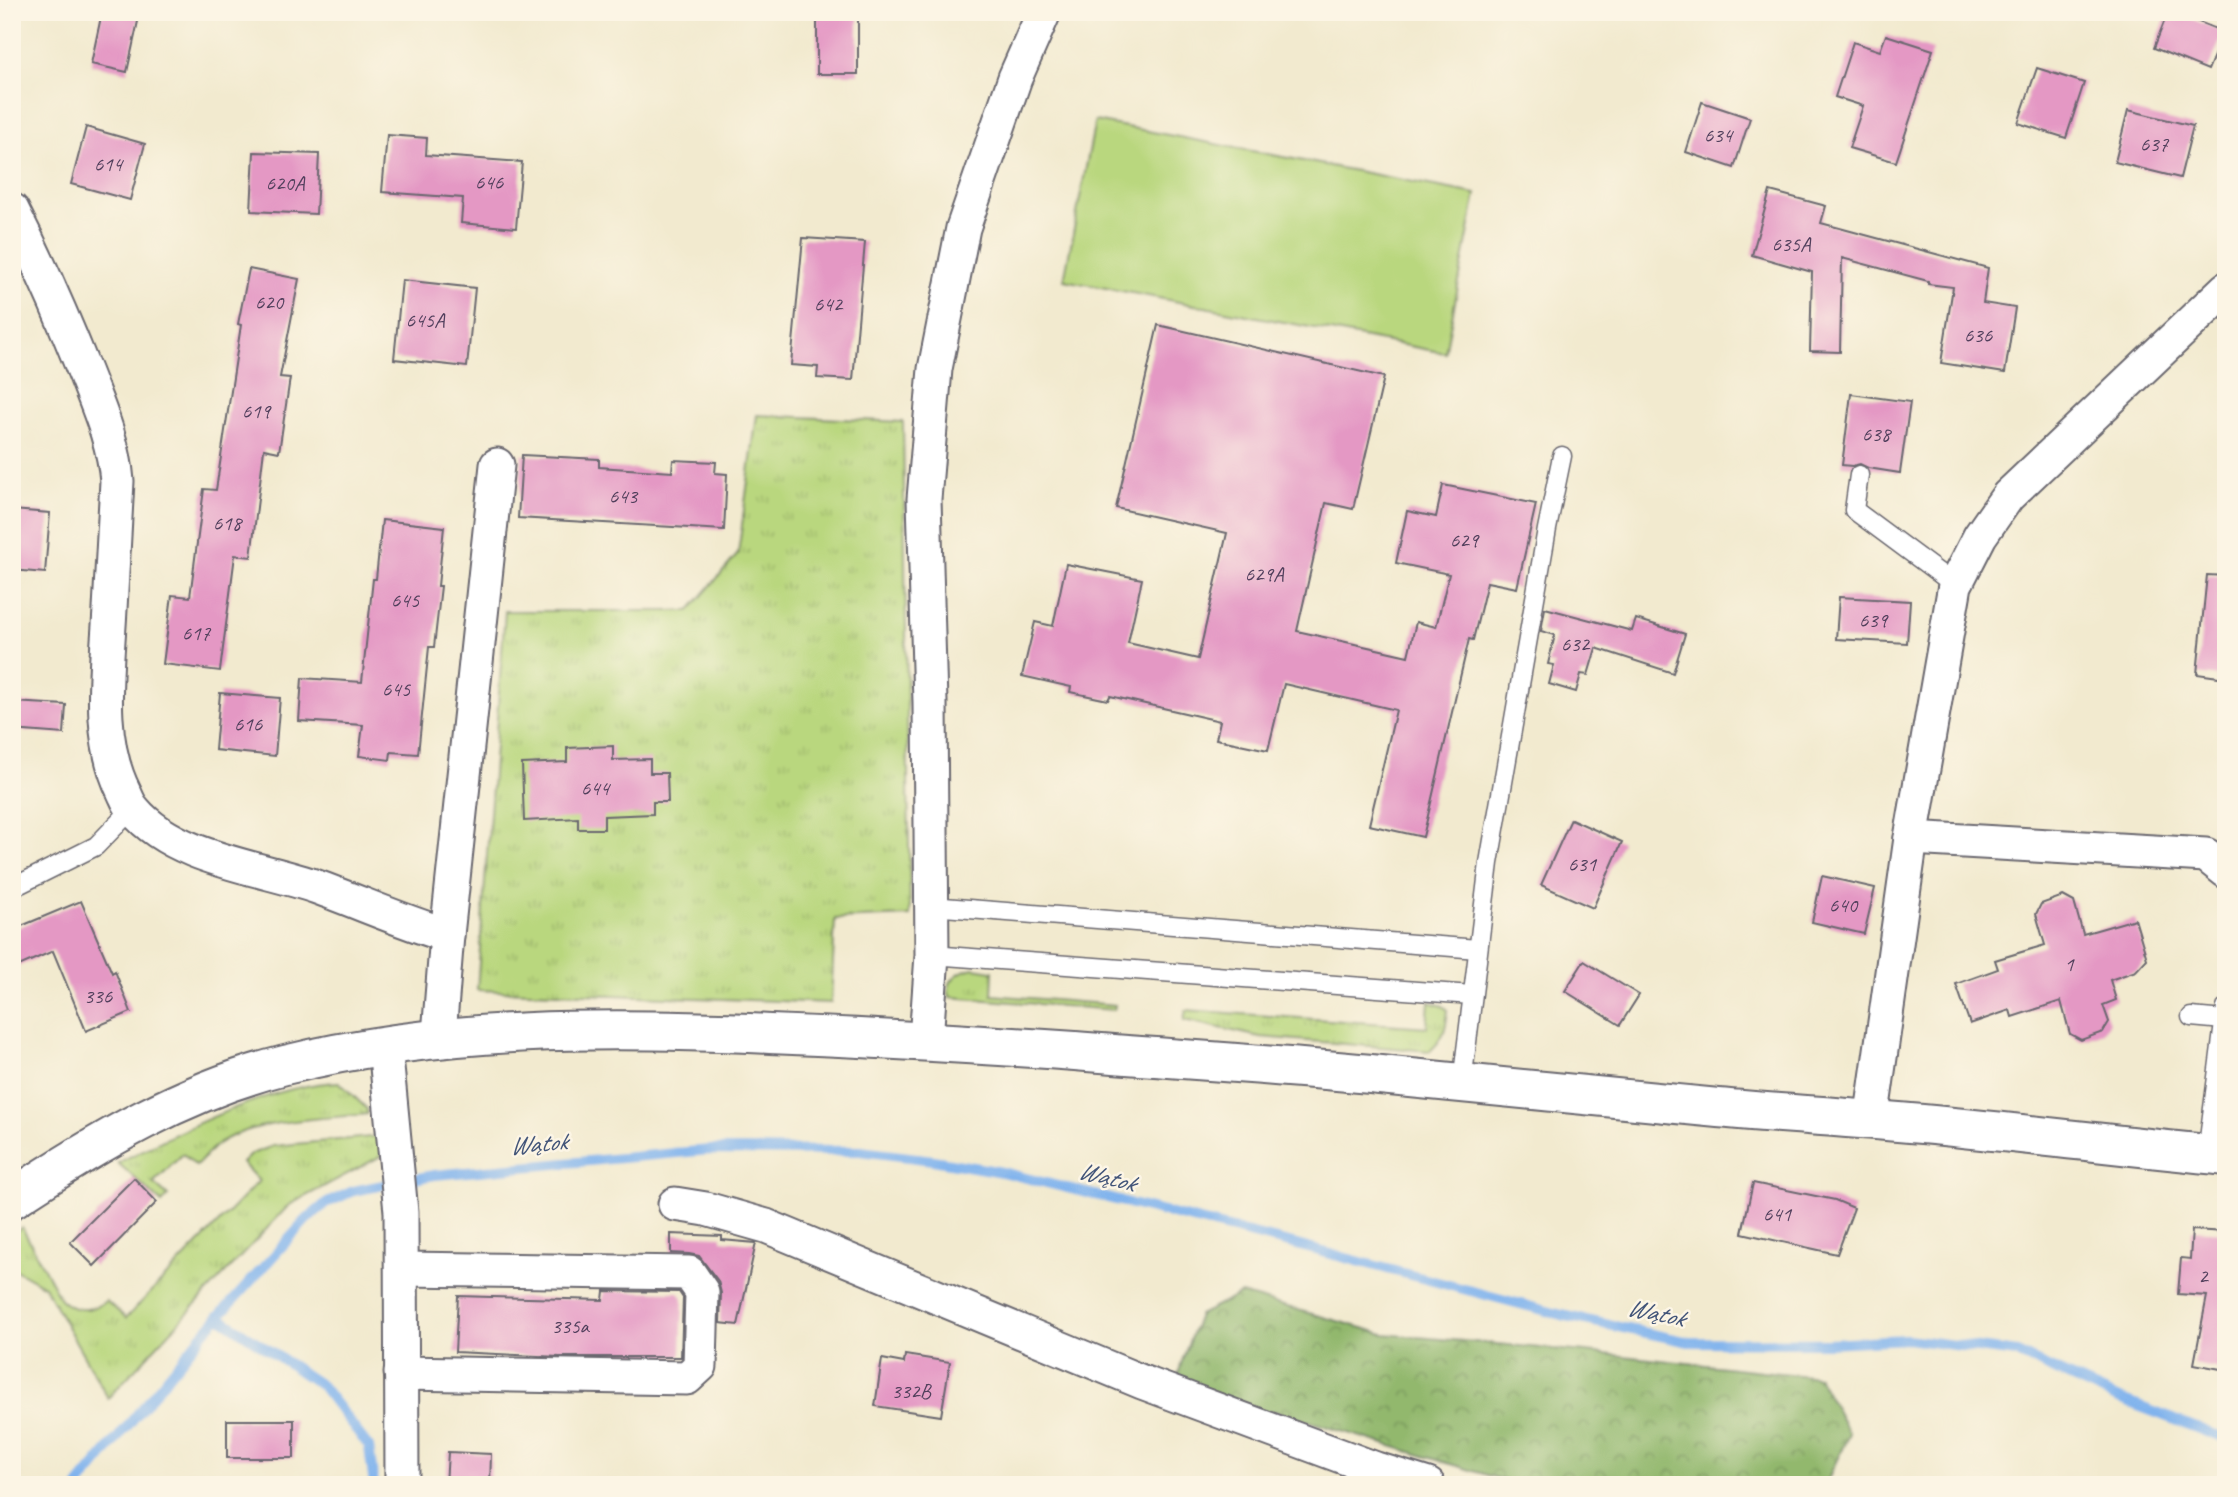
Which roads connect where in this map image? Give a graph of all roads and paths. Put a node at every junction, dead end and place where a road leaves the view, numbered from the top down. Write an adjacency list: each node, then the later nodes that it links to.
1 (1044, 12): 12 (street)
2 (12, 210): 8 (street)
3 (2226, 289): 7 (street)
4 (1562, 456): 14 (lane)
5 (498, 465): 13 (street)
6 (1858, 475): 7 (lane)
7 (1955, 585): 9 (street)
8 (132, 809): 11 (lane); 13 (street)
9 (1911, 838): 10 (street); 23 (street)
10 (2226, 871)
11 (12, 888)
12 (931, 906): 14 (lane); 15 (street)
13 (447, 936): 19 (street)
14 (1478, 949): 16 (lane)
15 (932, 955): 16 (lane); 20 (street)
16 (1472, 995): 22 (lane)
17 (2225, 1014): 18 (lane); 24 (lane)
18 (2190, 1017)
19 (442, 1039): 20 (street); 21 (street)
20 (926, 1040): 22 (street)
21 (385, 1046): 25 (street); 27 (street)
22 (1462, 1083): 23 (street)
23 (1871, 1121): 24 (street)
24 (2216, 1155)
25 (12, 1199)
26 (675, 1204): 30 (street)
27 (402, 1269): 28 (street); 28 (street)
28 (401, 1373): 29 (street)
29 (402, 1485)
30 (1428, 1485)

